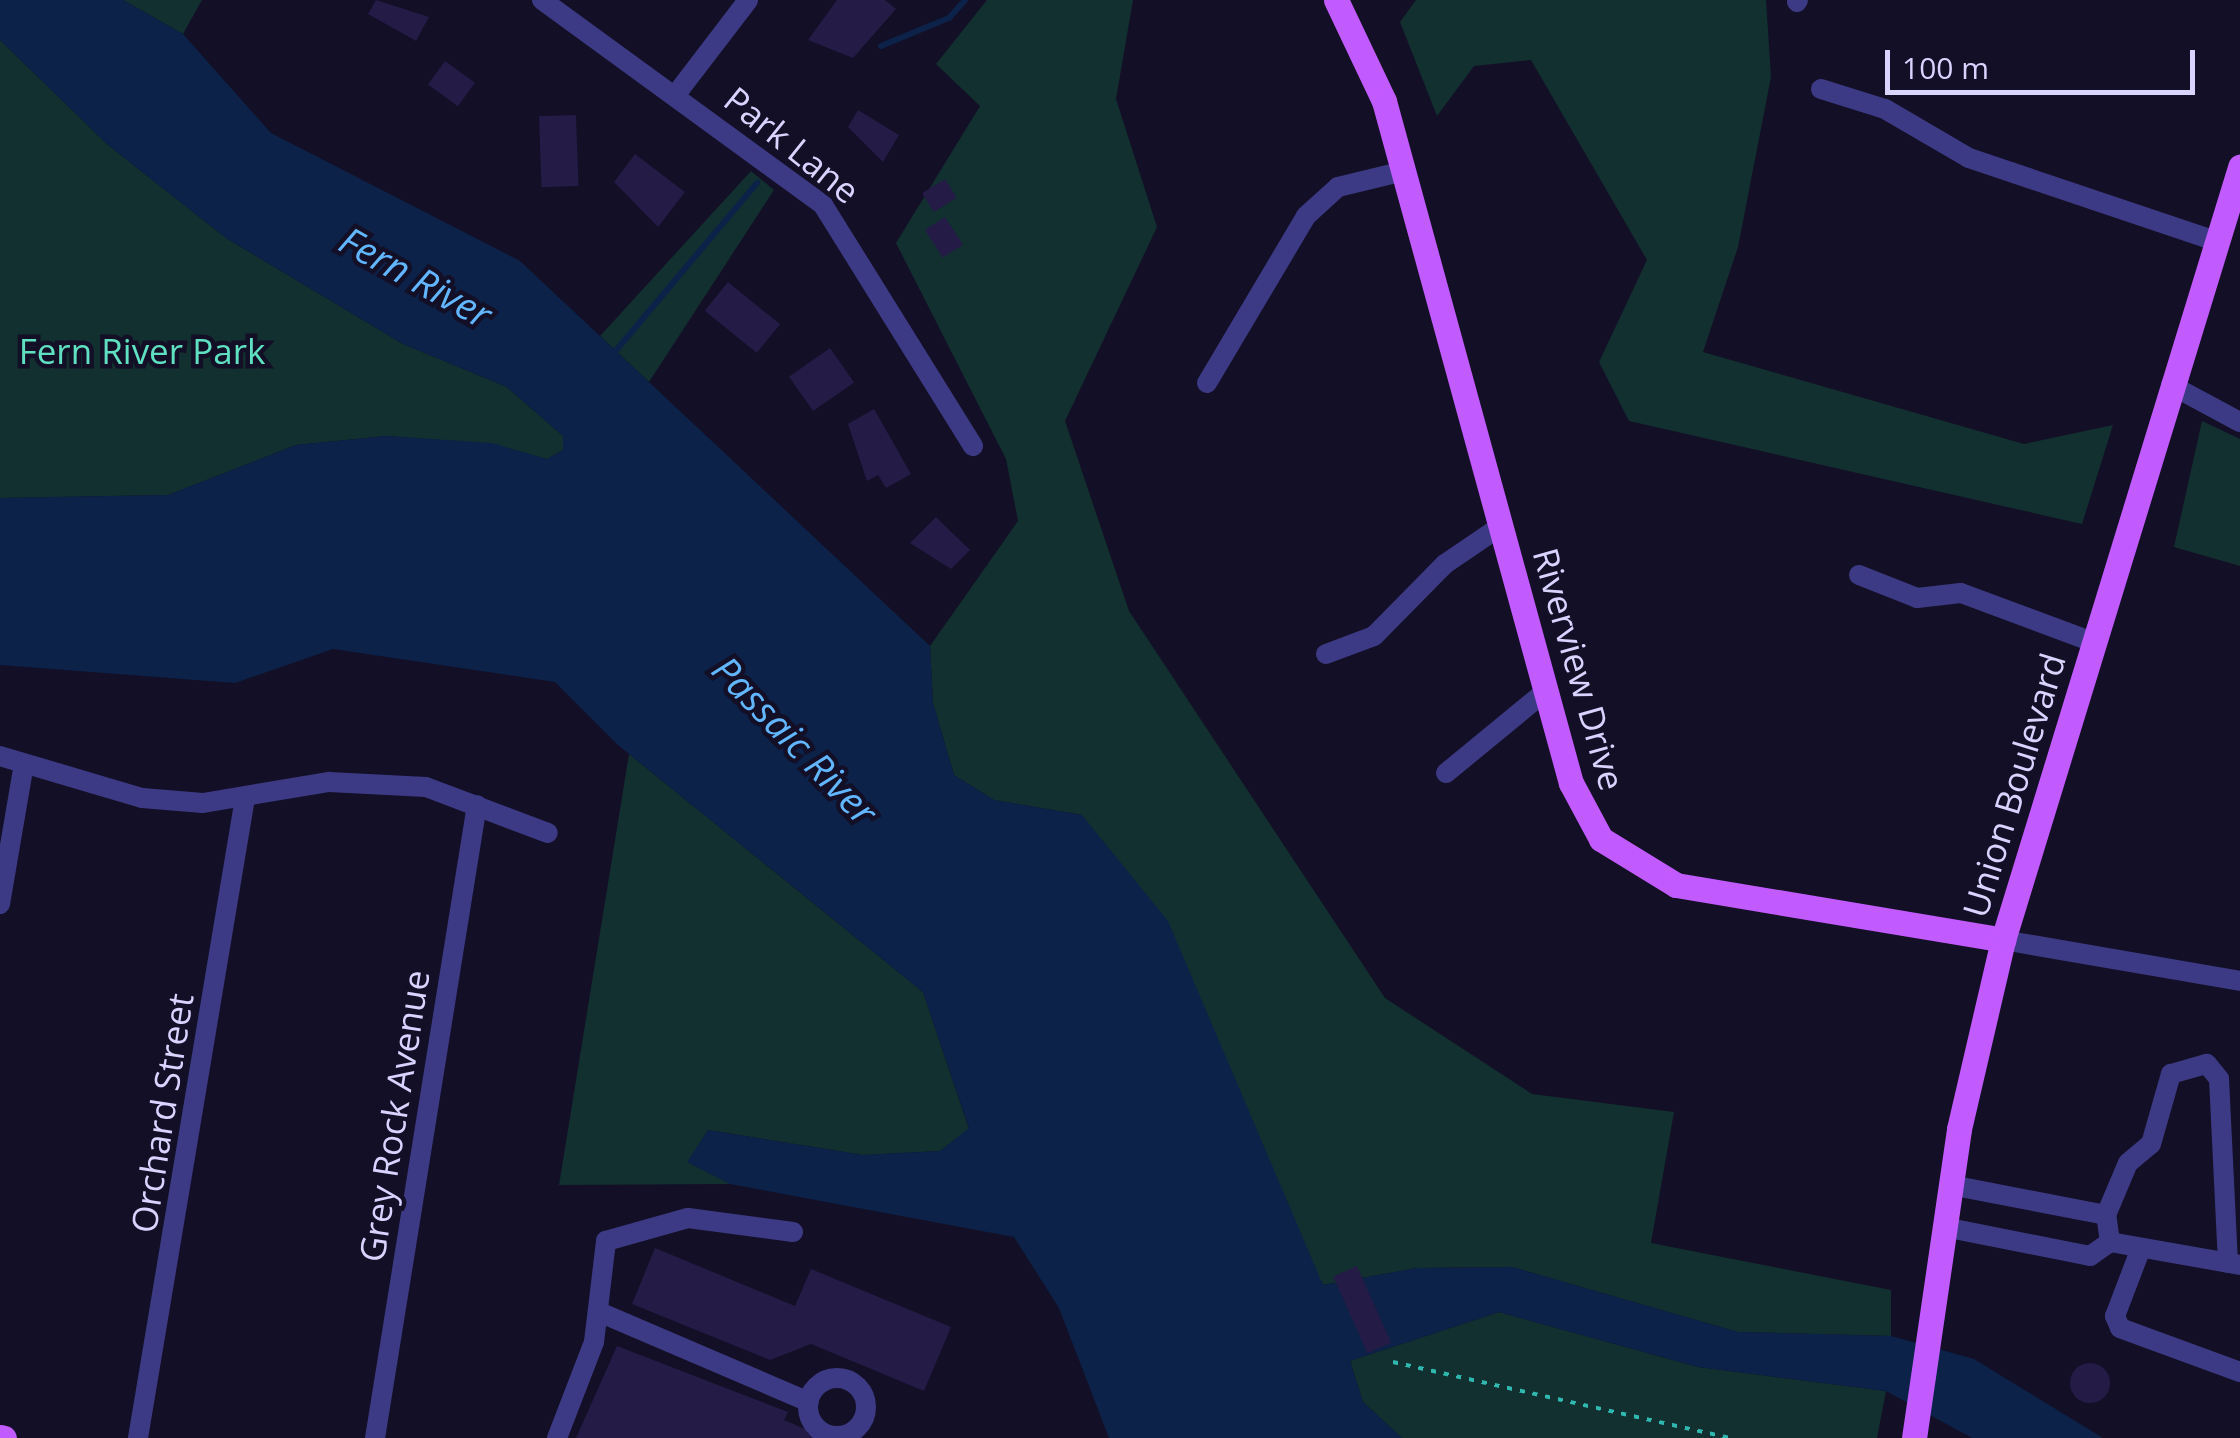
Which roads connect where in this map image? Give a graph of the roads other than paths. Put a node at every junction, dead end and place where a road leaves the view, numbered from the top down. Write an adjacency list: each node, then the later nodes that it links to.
1 (542, 0): 5 (street, Park Lane)
2 (748, 0): 5 (street)
3 (1336, 0): 7 (main road, Riverview Drive)
4 (1821, 89): 8 (street)
5 (677, 94): 12 (street, Park Lane)
6 (2240, 166): 8 (main road, Union Boulevard)
7 (1404, 171): 9 (street); 13 (main road, Riverview Drive)
8 (2216, 241): 10 (main road, Union Boulevard)
9 (1207, 383)
10 (2171, 385): 11 (street); 15 (main road, Union Boulevard)
11 (2240, 422)
12 (973, 446)
13 (1501, 526): 16 (street); 17 (main road, Riverview Drive)
14 (1859, 575): 15 (street)
15 (2093, 642): 25 (main road, Union Boulevard)
16 (1326, 654)
17 (1546, 691): 20 (street); 25 (main road, Riverview Drive)
18 (0, 756): 19 (street)
19 (24, 764): 21 (street); 24 (street)
20 (1446, 773)
21 (246, 798): 22 (street); 39 (street, Orchard Street)
22 (477, 805): 23 (street); 40 (street, Grey Rock Avenue)
23 (548, 833)
24 (0, 904)
25 (2004, 940): 26 (street, Riverview Drive); 27 (main road, Union Boulevard)
26 (2240, 981)
27 (1950, 1185): 28 (street); 29 (main road, Union Boulevard)
28 (2106, 1215): 31 (street); 33 (street)
29 (1944, 1227): 31 (street); 37 (main road, Union Boulevard)
30 (793, 1232): 34 (street)
31 (2110, 1242): 32 (street)
32 (2141, 1248): 33 (street); 35 (street)
33 (2234, 1264)
34 (599, 1312): 36 (street); 41 (street)
35 (2240, 1372)
36 (809, 1402): 38 (street); 38 (street)
37 (1914, 1434)
38 (824, 1435)
39 (138, 1438)
40 (375, 1438)
41 (558, 1438)

